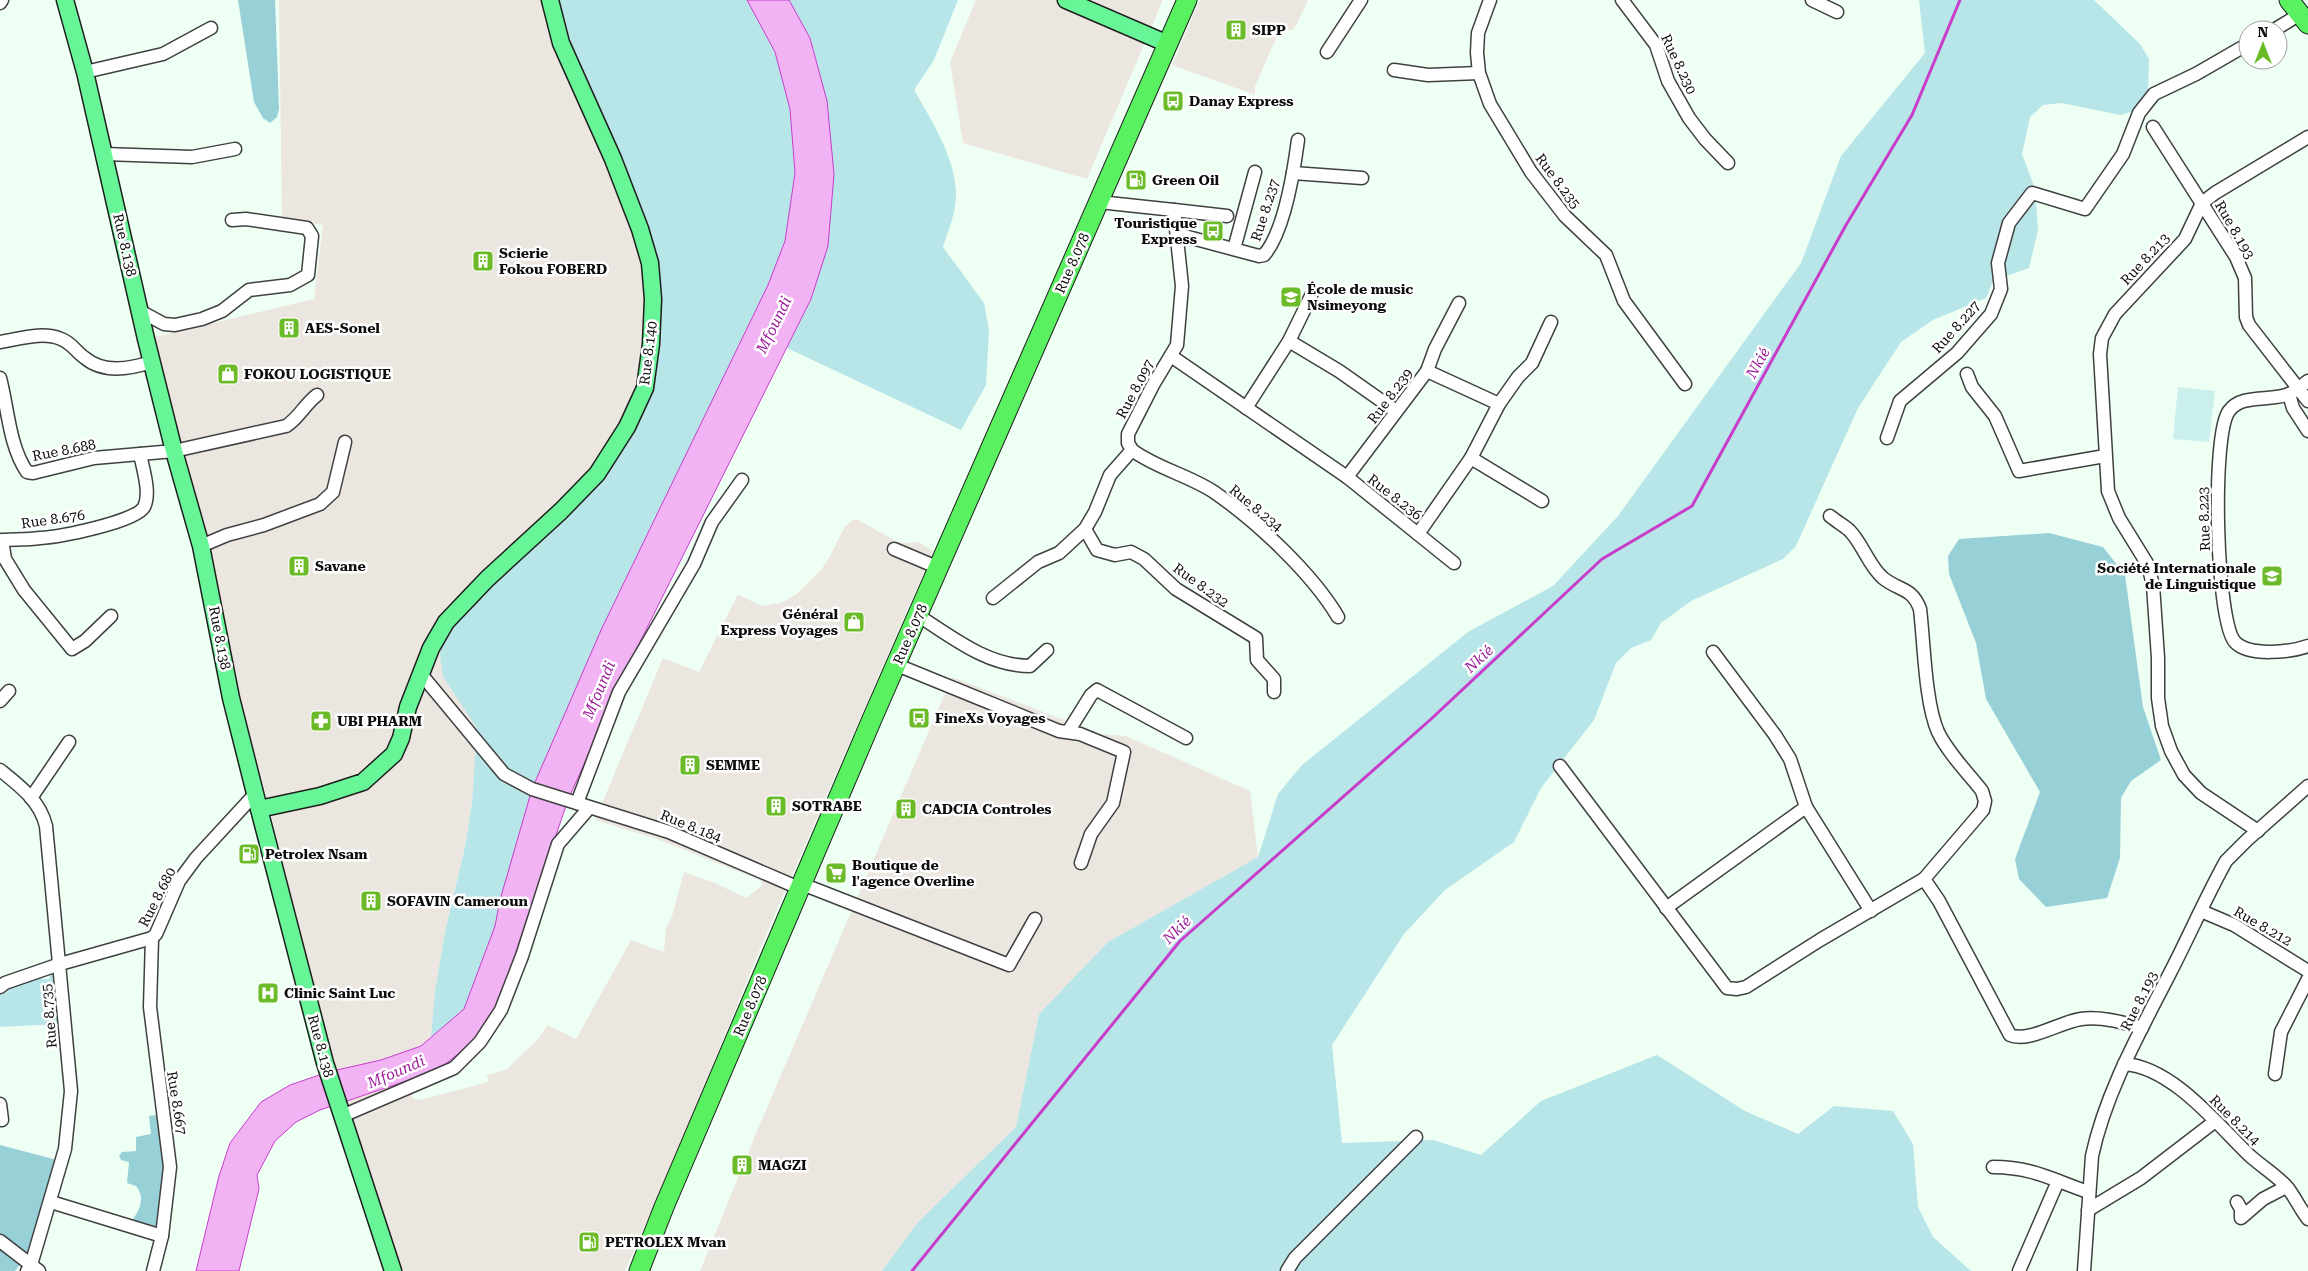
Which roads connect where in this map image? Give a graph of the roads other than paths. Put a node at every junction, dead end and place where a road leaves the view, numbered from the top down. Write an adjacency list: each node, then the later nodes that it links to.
1 (2, 0): 10 (street)
2 (65, 0): 19 (main road, Rue 8.138)
3 (550, 0): 81 (main road, Rue 8.140)
4 (1066, 0): 15 (main road)
5 (1187, 0): 15 (highway, Rue 8.078)
6 (1361, 0): 17 (street)
7 (1490, 0): 20 (street, Rue 8.235)
8 (1622, 0): 26 (street, Rue 8.230)
9 (1812, 0): 11 (street)
10 (0, 3)
11 (1837, 12)
12 (2298, 12): 13 (street)
13 (2288, 22)
14 (211, 28): 19 (street)
15 (1168, 44): 30 (highway, Rue 8.078)
16 (2238, 50): 56 (street, Rue 8.227)
17 (1327, 52)
18 (1394, 70): 20 (street)
19 (85, 72): 25 (main road, Rue 8.138)
20 (1478, 73): 48 (street, Rue 8.235)
21 (2152, 127): 31 (street, Rue 8.193)
22 (2308, 137): 31 (street)
23 (1298, 140): 28 (street, Rue 8.237)
24 (235, 149): 25 (street)
25 (104, 154): 39 (main road, Rue 8.138)
26 (1728, 163)
27 (1255, 172): 36 (street)
28 (1293, 173): 29 (street); 36 (street, Rue 8.237)
29 (1362, 178)
30 (1099, 202): 32 (street); 72 (highway, Rue 8.078)
31 (2202, 202): 49 (street, Rue 8.193); 61 (street, Rue 8.213)
32 (1174, 210): 33 (street); 35 (street, Rue 8.097)
33 (1227, 216)
34 (232, 220): 39 (street)
35 (1177, 234): 36 (street, Rue 8.237); 43 (street, Rue 8.097)
36 (1234, 249)
37 (1311, 296): 41 (street)
38 (1460, 303): 45 (street)
39 (140, 311): 44 (main road, Rue 8.138)
40 (1551, 322): 52 (street, Rue 8.236)
41 (1289, 341): 53 (street); 54 (street)
42 (0, 342): 44 (street)
43 (1171, 356): 53 (street, Rue 8.236); 58 (street, Rue 8.097)
44 (151, 362): 59 (main road, Rue 8.138)
45 (1427, 372): 52 (street, Rue 8.239); 54 (street, Rue 8.239)
46 (1967, 374): 61 (street)
47 (0, 378): 60 (street, Rue 8.688)
48 (1685, 384)
49 (2298, 388): 51 (street, Rue 8.193); 55 (street); 77 (street, Rue 8.223)
50 (317, 395): 59 (street, Rue 8.688)
51 (2308, 401)
52 (1499, 404): 62 (street, Rue 8.236)
53 (1246, 408): 63 (street, Rue 8.236)
54 (1396, 411): 63 (street, Rue 8.239)
55 (2308, 431)
56 (1887, 438)
57 (346, 442): 69 (street)
58 (1132, 450): 67 (street); 76 (street, Rue 8.234)
59 (174, 451): 60 (street, Rue 8.688); 69 (main road, Rue 8.138)
60 (140, 454): 74 (street, Rue 8.676)
61 (2105, 456): 93 (street, Rue 8.213)
62 (1471, 458): 65 (street); 68 (street, Rue 8.236)
63 (1347, 477): 68 (street, Rue 8.236)
64 (742, 480): 91 (street)
65 (1542, 501)
66 (1830, 516): 95 (street)
67 (1085, 529): 73 (street); 82 (street, Rue 8.232)
68 (1418, 534): 71 (street)
69 (201, 546): 90 (main road, Rue 8.138)
70 (894, 549): 72 (street)
71 (1454, 563)
72 (939, 568): 75 (highway, Rue 8.078)
73 (993, 598)
74 (111, 616)
75 (919, 616): 78 (street); 80 (highway, Rue 8.078)
76 (1338, 617)
77 (2308, 646)
78 (1047, 650)
79 (1713, 652): 92 (street)
80 (897, 665): 83 (street); 96 (highway, Rue 8.078)
81 (421, 674): 90 (main road, Rue 8.140); 91 (street, Rue 8.184)
82 (1274, 692)
83 (1068, 732): 84 (street); 94 (street)
84 (1186, 738)
85 (69, 742): 89 (street)
86 (1560, 766): 97 (street)
87 (0, 770): 89 (street, Rue 8.735)
88 (2308, 786): 93 (street, Rue 8.193)
89 (31, 798): 102 (street, Rue 8.735)
90 (257, 802): 101 (street, Rue 8.680); 110 (main road, Rue 8.138)
91 (578, 804): 96 (street, Rue 8.184); 110 (street)
92 (1806, 807): 97 (street); 98 (street)
93 (2258, 831): 99 (street, Rue 8.193)
94 (1082, 863)
95 (1924, 879): 98 (street); 106 (street)
96 (800, 886): 100 (street, Rue 8.184); 127 (highway, Rue 8.078)
97 (1666, 908): 98 (street)
98 (1872, 911)
99 (2202, 911): 103 (street, Rue 8.212); 106 (street, Rue 8.193)
100 (1035, 919)
101 (152, 938): 102 (street, Rue 8.680); 122 (street, Rue 8.667)
102 (60, 964): 105 (street, Rue 8.680); 118 (street, Rue 8.735)
103 (2308, 971)
104 (2308, 979): 108 (street)
105 (0, 987)
106 (2142, 1028): 107 (street, Rue 8.193)
107 (2124, 1064): 112 (street, Rue 8.214); 117 (street, Rue 8.193)
108 (2275, 1074)
109 (0, 1104): 111 (street)
110 (341, 1113): 126 (main road, Rue 8.138)
111 (2, 1120)
112 (2214, 1122): 116 (street, Rue 8.214); 120 (street)
113 (1416, 1138): 128 (street)
114 (1993, 1167): 115 (street)
115 (2058, 1181): 117 (street); 129 (street)
116 (2286, 1187): 119 (street); 121 (street, Rue 8.214)
117 (2088, 1192): 120 (street, Rue 8.193)
118 (51, 1202): 122 (street); 124 (street, Rue 8.735)
119 (2237, 1202)
120 (2088, 1210): 130 (street, Rue 8.193)
121 (2308, 1219)
122 (162, 1236): 125 (street, Rue 8.667)
123 (0, 1241): 124 (street)
124 (32, 1269)
125 (153, 1271)
126 (393, 1271)
127 (639, 1271)
128 (1287, 1271)
129 (2019, 1271)
130 (2084, 1271)

